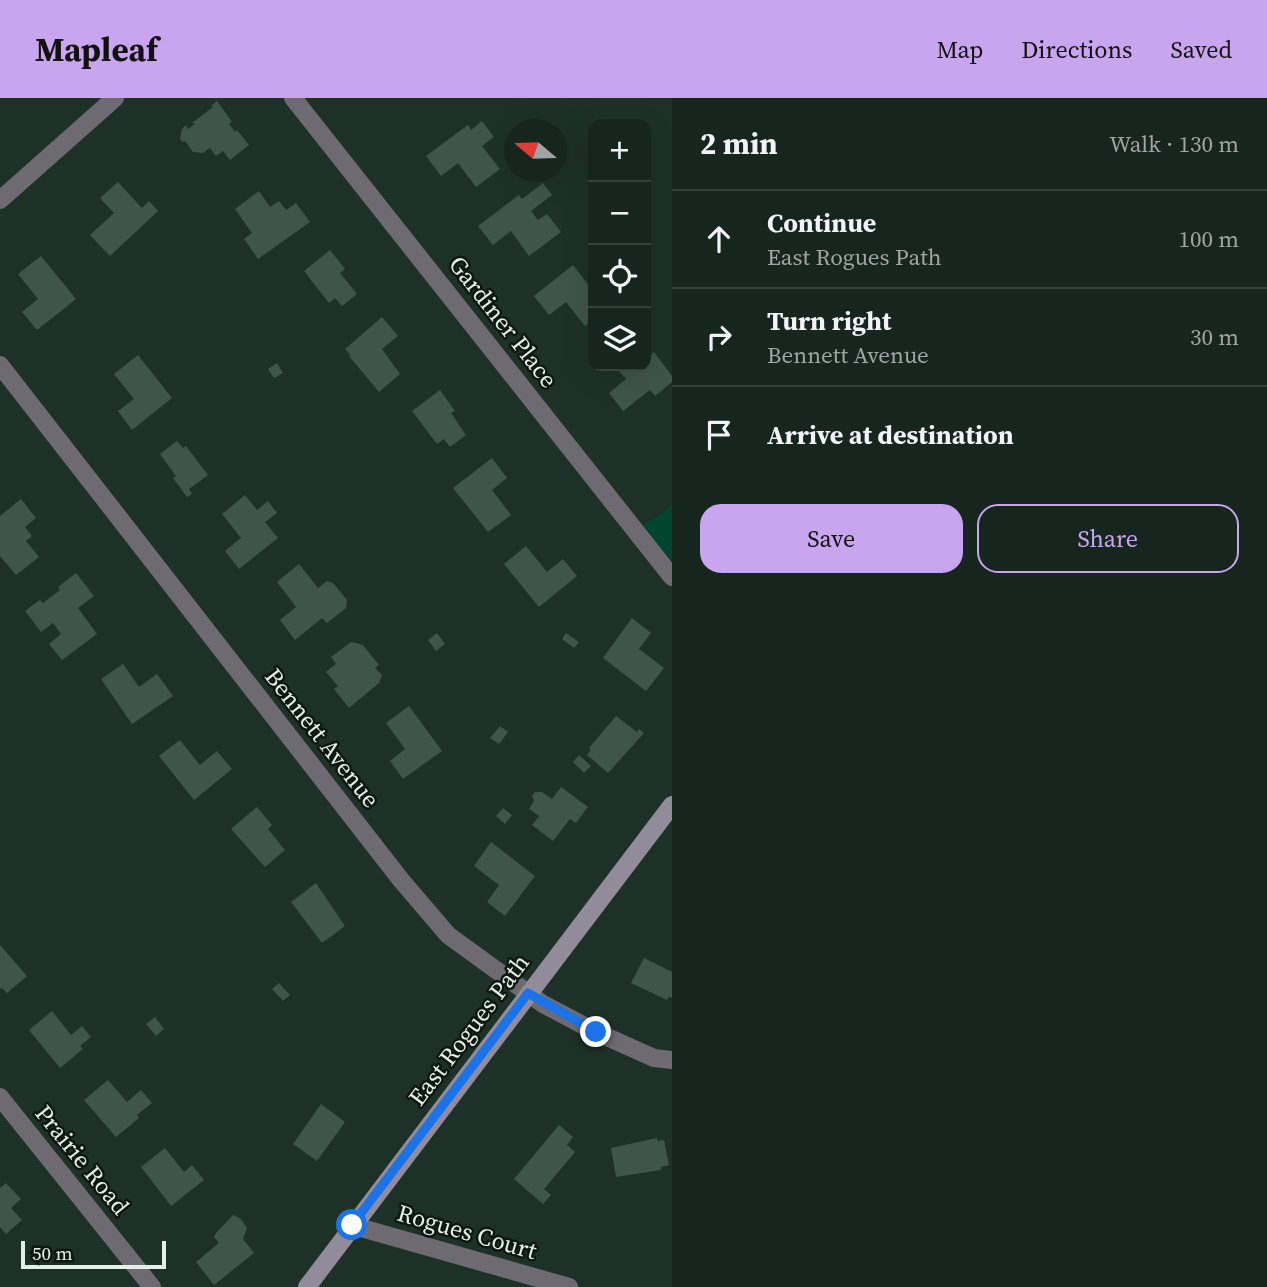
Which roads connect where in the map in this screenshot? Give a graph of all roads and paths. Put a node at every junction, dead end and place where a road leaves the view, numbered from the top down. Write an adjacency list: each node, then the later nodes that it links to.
1 (115, 98): 3 (street)
2 (293, 98): 5 (street, Gardiner Place)
3 (0, 200)
4 (0, 365): 7 (street, Bennett Avenue)
5 (672, 577)
6 (672, 805): 7 (street, East Rogues Path)
7 (528, 993): 8 (street, Bennett Avenue); 10 (street, East Rogues Path)
8 (672, 1060)
9 (0, 1097): 11 (street, Prairie Road)
10 (352, 1225): 12 (street, East Rogues Path); 13 (street, Rogues Court)
11 (152, 1287)
12 (307, 1287)
13 (569, 1287)

